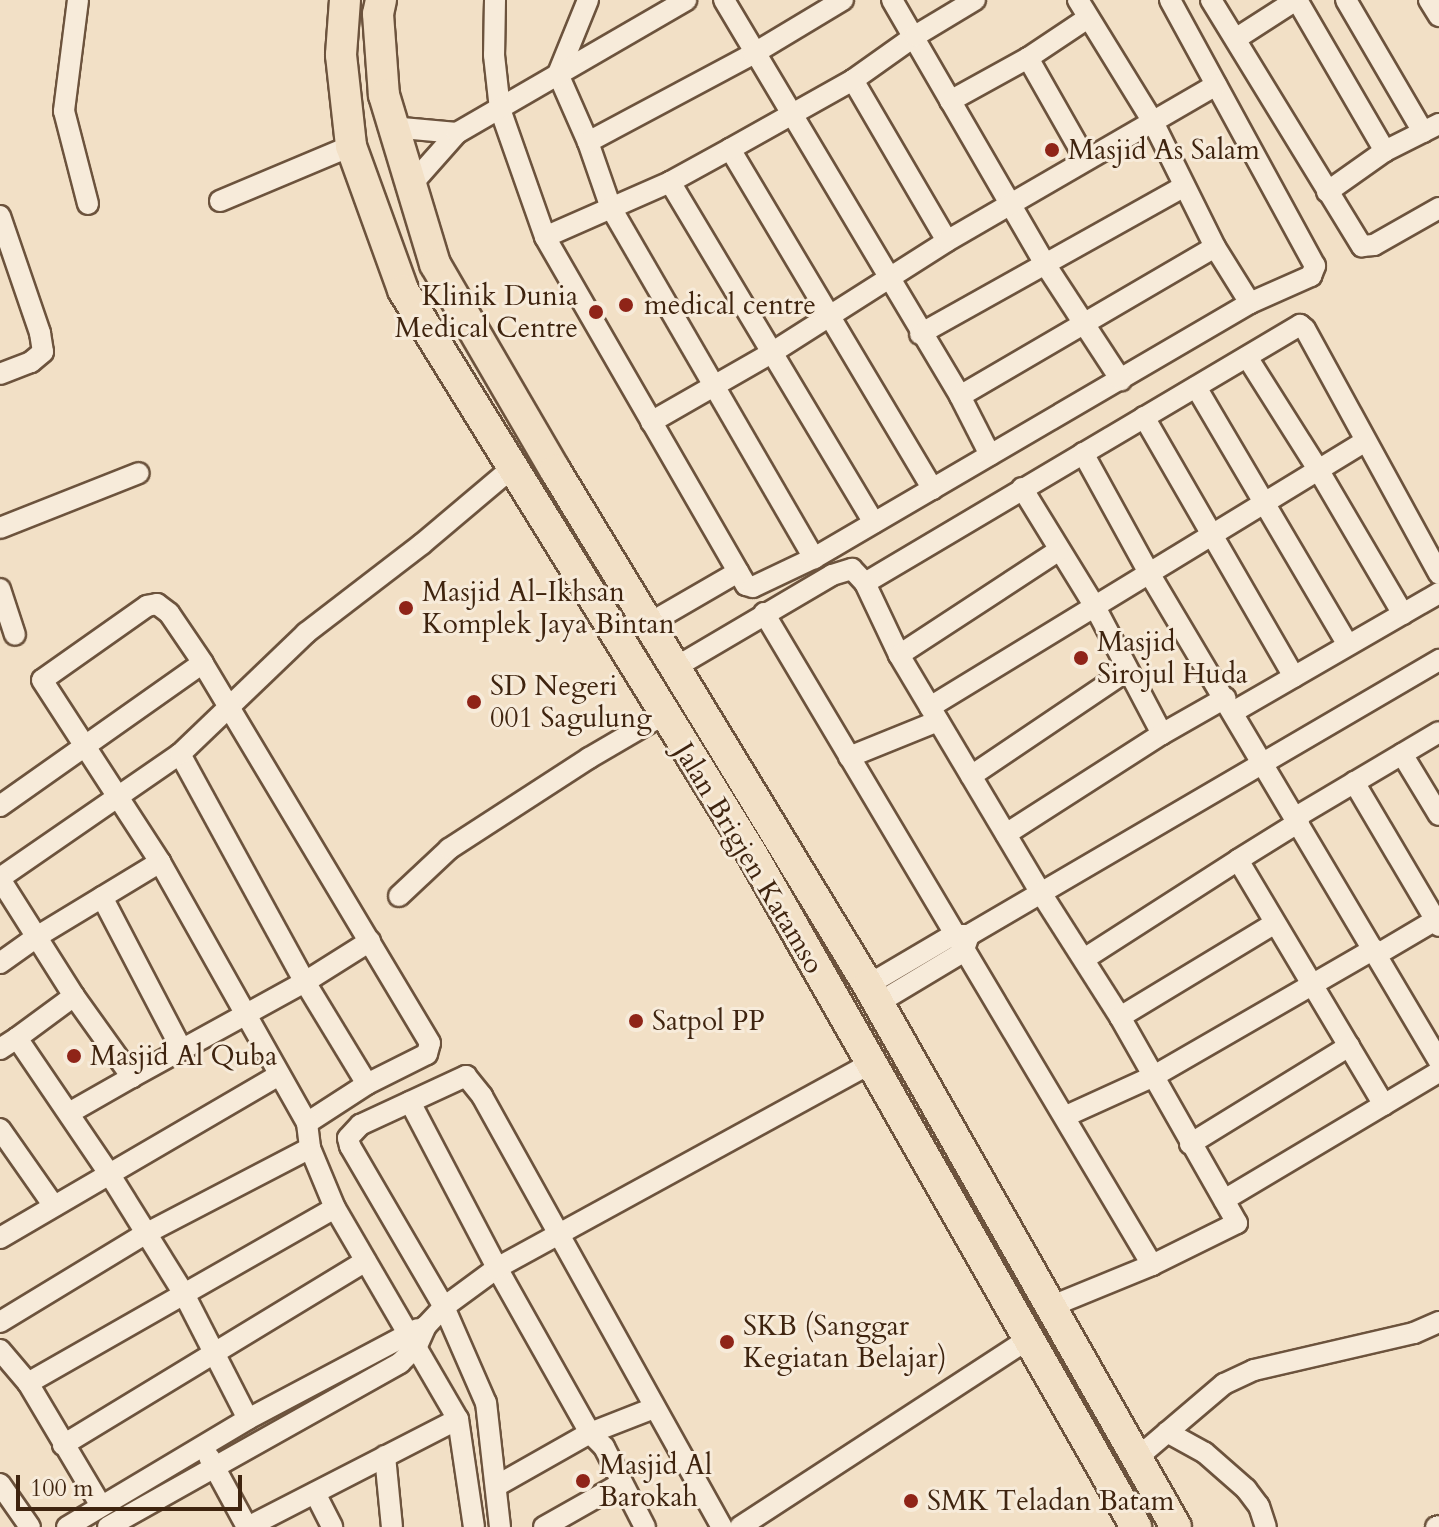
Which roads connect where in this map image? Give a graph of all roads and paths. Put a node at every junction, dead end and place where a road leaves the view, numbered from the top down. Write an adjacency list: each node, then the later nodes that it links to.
1 (78, 0): 42 (street)
2 (345, 0): 33 (highway, Jalan Brigjen Katamso)
3 (381, 0): 29 (highway, Jalan Brigjen Katamso)
4 (495, 0): 26 (street)
5 (588, 0): 22 (street)
6 (686, 0): 22 (street)
7 (724, 0): 20 (street)
8 (843, 0): 20 (street)
9 (892, 0): 18 (street)
10 (975, 0): 18 (street)
11 (1170, 0): 24 (street)
12 (1211, 0): 19 (street)
13 (1296, 0): 19 (street); 35 (street)
14 (1346, 0): 30 (street)
15 (1429, 0): 17 (street)
16 (1083, 9): 21 (street); 28 (street)
17 (1439, 16)
18 (915, 36): 23 (street); 25 (street)
19 (1237, 38): 40 (street)
20 (753, 54): 27 (street); 32 (street)
21 (1028, 58): 25 (street); 36 (street)
22 (558, 74): 26 (street); 32 (street)
23 (853, 80): 27 (street); 48 (street)
24 (1216, 85): 28 (street); 52 (street)
25 (950, 101): 43 (street)
26 (500, 109): 31 (street); 47 (street)
27 (793, 113): 34 (street); 51 (street)
28 (1153, 122): 36 (street); 39 (street)
29 (391, 127): 31 (street); 38 (highway, Jalan Brigjen Katamso)
30 (1431, 128): 35 (street)
31 (457, 133): 38 (street)
32 (588, 142): 44 (street)
33 (351, 146): 41 (street); 68 (highway, Jalan Brigjen Katamso)
34 (730, 149): 37 (street); 53 (street)
35 (1385, 151): 40 (street)
36 (1086, 160): 43 (street)
37 (670, 182): 44 (street); 56 (street)
38 (410, 186): 88 (highway, Jalan Brigjen Katamso)
39 (1183, 187): 49 (street); 50 (street)
40 (1327, 192): 45 (street)
41 (220, 201)
42 (88, 204)
43 (1010, 204): 48 (street); 50 (street)
44 (611, 208): 47 (street); 60 (street)
45 (1439, 208)
46 (0, 216): 58 (street)
47 (545, 237): 64 (street)
48 (947, 241): 51 (street)
49 (1215, 247): 52 (street); 54 (street)
50 (1045, 264): 54 (street); 55 (street)
51 (888, 280): 53 (street); 55 (street)
52 (1250, 303): 59 (street)
53 (829, 314): 56 (street); 72 (street)
54 (1082, 323): 59 (street); 62 (street)
55 (920, 334): 62 (street)
56 (773, 352): 60 (street); 74 (street)
57 (1247, 357): 61 (street); 65 (street); 69 (street)
58 (0, 374)
59 (1121, 380): 67 (street)
60 (712, 387): 64 (street); 78 (street)
61 (1196, 387): 63 (street); 73 (street)
62 (960, 396): 67 (street)
63 (1144, 417): 66 (street); 76 (street)
64 (651, 422): 79 (street)
65 (1364, 442): 69 (street); 81 (street)
66 (1083, 453): 71 (street); 80 (street)
67 (990, 455): 72 (street)
68 (512, 468): 98 (street); 100 (highway, Jalan Brigjen Katamso)
69 (1319, 471): 73 (street); 87 (street)
70 (139, 473): 75 (street)
71 (1022, 488): 77 (street); 82 (street)
72 (933, 489): 74 (street)
73 (1264, 504): 76 (street); 90 (street)
74 (874, 523): 78 (street)
75 (0, 528)
76 (1213, 534): 80 (street); 96 (street)
77 (1058, 551): 85 (street); 91 (street)
78 (814, 558): 79 (street)
79 (738, 572): 88 (street)
80 (1149, 573): 85 (street); 97 (street)
81 (1439, 574)
82 (865, 583): 86 (street); 91 (street)
83 (0, 589): 89 (street)
84 (1439, 593): 87 (street)
85 (1094, 605): 95 (street); 99 (street)
86 (764, 613): 94 (street); 106 (street)
87 (1403, 614): 90 (street)
88 (650, 623): 94 (highway, Jalan Brigjen Katamso)
89 (15, 635)
90 (1348, 645): 96 (street)
91 (899, 655): 99 (street)
92 (1439, 660): 107 (street)
93 (203, 663): 98 (street); 103 (street); 103 (street)
94 (676, 667): 131 (highway, Jalan Brigjen Katamso)
95 (1128, 670): 102 (street); 108 (street)
96 (1294, 677): 97 (street)
97 (1229, 705): 102 (street); 107 (street)
98 (231, 708): 104 (street); 124 (street)
99 (934, 714): 106 (street); 108 (street)
100 (663, 715): 119 (street); 139 (highway, Jalan Brigjen Katamso)
101 (1439, 732): 105 (street)
102 (1162, 734): 114 (street)
103 (85, 746): 110 (street); 111 (street)
104 (180, 754): 110 (street); 129 (street)
105 (1402, 754): 109 (street); 112 (street)
106 (849, 757): 125 (street)
107 (1262, 761): 113 (street); 118 (street)
108 (971, 776): 114 (street)
109 (1354, 782): 113 (street); 121 (street)
110 (118, 795): 116 (street); 117 (street)
111 (0, 806)
112 (1439, 815)
113 (1297, 820): 115 (street); 126 (street)
114 (1006, 834): 118 (street)
115 (1238, 860): 122 (street); 127 (street)
116 (160, 862): 120 (street); 133 (street)
117 (0, 878): 123 (street)
118 (1041, 893): 125 (street); 127 (street)
119 (399, 896)
120 (102, 897): 123 (street); 137 (street)
121 (1438, 922): 126 (street)
122 (1275, 923): 130 (street); 134 (street)
123 (38, 936): 128 (street); 132 (street)
124 (370, 941): 129 (street); 144 (street)
125 (962, 941): 131 (street); 148 (street)
126 (1376, 951): 130 (street); 138 (street)
127 (1084, 959): 134 (street)
128 (0, 963)
129 (305, 982): 133 (street); 144 (street)
130 (1312, 983): 136 (street); 142 (street)
131 (873, 994): 164 (highway, Jalan Brigjen Katamso)
132 (74, 996): 135 (street); 143 (street)
133 (245, 1015): 137 (street); 141 (street)
134 (1120, 1017): 142 (street)
135 (8, 1043): 147 (street)
136 (1349, 1046): 146 (street); 151 (street)
137 (181, 1048): 143 (street)
138 (1439, 1061)
139 (869, 1064): 158 (street); 169 (highway, Jalan Brigjen Katamso)
140 (1439, 1072): 146 (street)
141 (279, 1075): 149 (street); 153 (street)
142 (1154, 1076): 148 (street); 151 (street)
143 (132, 1077): 147 (street)
144 (367, 1084): 149 (street)
145 (410, 1102): 158 (street); 162 (street); 165 (street)
146 (1384, 1105): 154 (street)
147 (69, 1113): 153 (street)
148 (1066, 1116): 161 (street)
149 (307, 1123): 152 (street)
150 (0, 1129): 155 (street)
151 (1190, 1144): 154 (street)
152 (310, 1148): 156 (street); 157 (street)
153 (110, 1175): 155 (street); 157 (street)
154 (1224, 1200): 161 (street)
155 (54, 1206): 159 (street)
156 (335, 1208): 160 (street); 163 (street)
157 (145, 1234): 163 (street); 166 (street)
158 (558, 1235): 162 (street); 173 (street)
159 (0, 1238)
160 (366, 1261): 168 (street); 171 (street)
161 (1152, 1265): 164 (street)
162 (497, 1268): 165 (street); 177 (street)
163 (184, 1294): 171 (street); 172 (street)
164 (1052, 1306): 181 (highway, Jalan Brigjen Katamso)
165 (444, 1307): 168 (street); 184 (street)
166 (0, 1322)
167 (1439, 1323): 176 (street)
168 (410, 1337): 174 (street); 175 (street); 182 (street)
169 (1028, 1339): 198 (street); 199 (highway, Jalan Brigjen Katamso)
170 (0, 1350): 172 (street)
171 (216, 1354): 174 (street); 178 (street)
172 (28, 1383): 178 (street)
173 (654, 1408): 177 (street); 197 (street)
174 (248, 1419): 179 (street)
175 (458, 1419): 180 (street); 193 (street)
176 (1167, 1432): 181 (street); 201 (street)
177 (590, 1433): 183 (street); 184 (street)
178 (63, 1445): 187 (street)
179 (202, 1448): 182 (street); 187 (street)
180 (385, 1456): 185 (street); 192 (street)
181 (1137, 1458): 200 (highway, Jalan Brigjen Katamso)
182 (215, 1466): 188 (street); 190 (street)
183 (620, 1484): 195 (street); 196 (street)
184 (498, 1485): 194 (street)
185 (315, 1493): 190 (street); 191 (street)
186 (4, 1498): 189 (street)
187 (91, 1515): 188 (street)
188 (117, 1525)
189 (30, 1527)
190 (248, 1527)
191 (332, 1527)
192 (392, 1527)
193 (474, 1527)
194 (500, 1527)
195 (544, 1527)
196 (645, 1527)
197 (722, 1527)
198 (740, 1527)
199 (1136, 1527)
200 (1176, 1527)
201 (1266, 1527)

